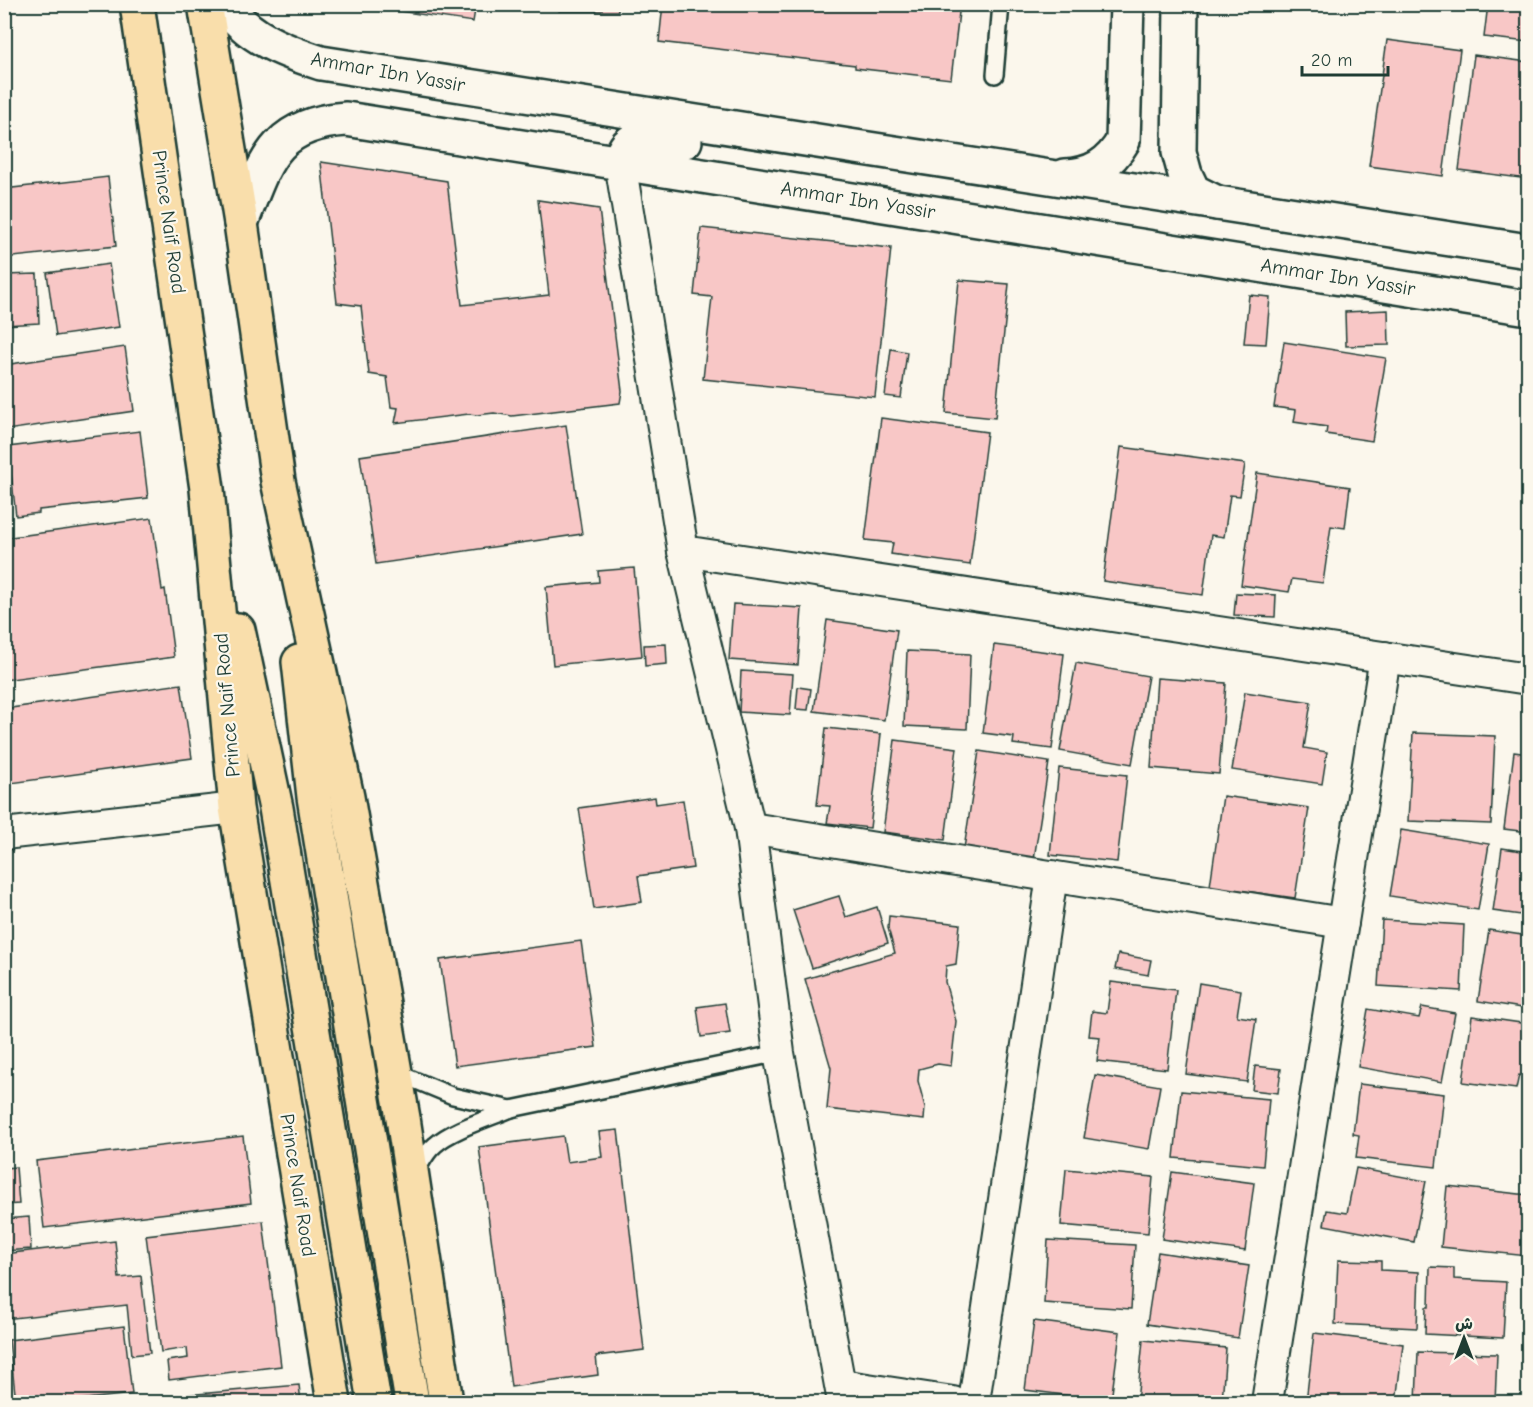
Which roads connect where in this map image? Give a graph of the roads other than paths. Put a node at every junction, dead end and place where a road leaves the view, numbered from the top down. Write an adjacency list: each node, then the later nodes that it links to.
1 (137, 4): 16 (main road, Prince Naif Road)
2 (206, 4): 12 (main road)
3 (226, 4): 8 (street, Ammar Ibn Yassir)
4 (1000, 4): 7 (lane)
5 (1127, 4): 10 (street)
6 (1182, 4): 11 (street)
7 (995, 75)
8 (905, 154): 9 (street); 10 (street, Ammar Ibn Yassir)
9 (620, 162): 12 (street, Ammar Ibn Yassir); 14 (street, Ammar Ibn Yassir); 17 (street)
10 (1057, 177): 11 (street, Ammar Ibn Yassir)
11 (1218, 204): 13 (street, Ammar Ibn Yassir)
12 (241, 223): 15 (main road)
13 (1528, 251)
14 (1528, 308)
15 (278, 481): 26 (main road); 32 (main road)
16 (207, 489): 20 (main road, Prince Naif Road); 31 (main road)
17 (683, 550): 18 (street); 21 (street)
18 (1385, 657): 19 (street); 24 (street)
19 (1528, 680)
20 (236, 808): 22 (street); 30 (main road, Prince Naif Road)
21 (750, 828): 23 (street); 25 (street)
22 (4, 834)
23 (1052, 876): 24 (street); 35 (street)
24 (1343, 923): 36 (street)
25 (779, 1053): 27 (lane); 29 (street)
26 (395, 1071): 27 (lane); 28 (main road)
27 (511, 1108): 28 (lane)
28 (412, 1180): 33 (main road)
29 (842, 1394): 34 (street)
30 (334, 1402)
31 (374, 1402)
32 (412, 1402)
33 (446, 1402)
34 (953, 1402)
35 (974, 1402)
36 (1267, 1402)

